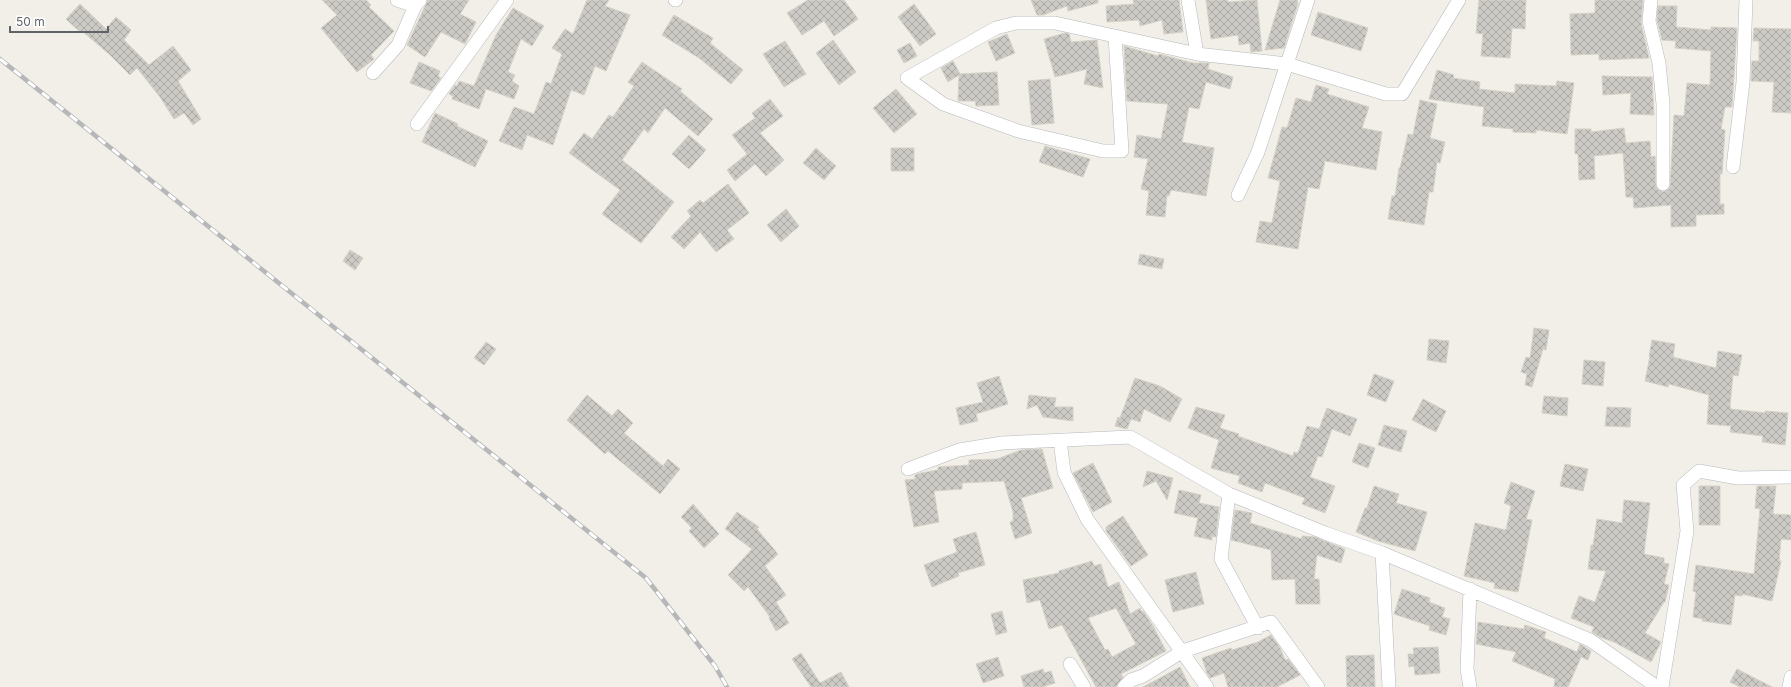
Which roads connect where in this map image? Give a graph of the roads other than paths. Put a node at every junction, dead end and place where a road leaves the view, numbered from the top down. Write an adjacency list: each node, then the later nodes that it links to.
1 (397, 0): 8 (street)
2 (507, 0): 13 (street)
3 (1188, 0): 10 (street)
4 (1308, 0): 11 (street)
5 (1460, 0): 11 (street)
6 (1651, 0): 15 (street)
7 (1746, 0): 14 (street)
8 (418, 3): 12 (street)
9 (1114, 36): 9 (street); 10 (street)
10 (1198, 54): 11 (street)
11 (1287, 64): 16 (street)
12 (374, 73)
13 (417, 124)
14 (1733, 167)
15 (1663, 184)
16 (1238, 195)
17 (1060, 440): 18 (street); 20 (street); 24 (street)
18 (908, 469)
19 (1791, 477): 34 (street)
20 (1229, 494): 21 (street); 23 (street)
21 (1382, 552): 22 (street); 31 (street)
22 (1470, 589): 32 (street); 33 (street)
23 (1258, 628): 24 (street); 30 (street)
24 (1183, 651): 28 (street); 29 (street)
25 (1070, 664): 27 (street)
26 (1791, 677): 35 (street)
27 (1084, 687)
28 (1124, 687)
29 (1207, 687)
30 (1318, 687)
31 (1389, 687)
32 (1470, 687)
33 (1657, 687)
34 (1662, 687)
35 (1789, 687)

